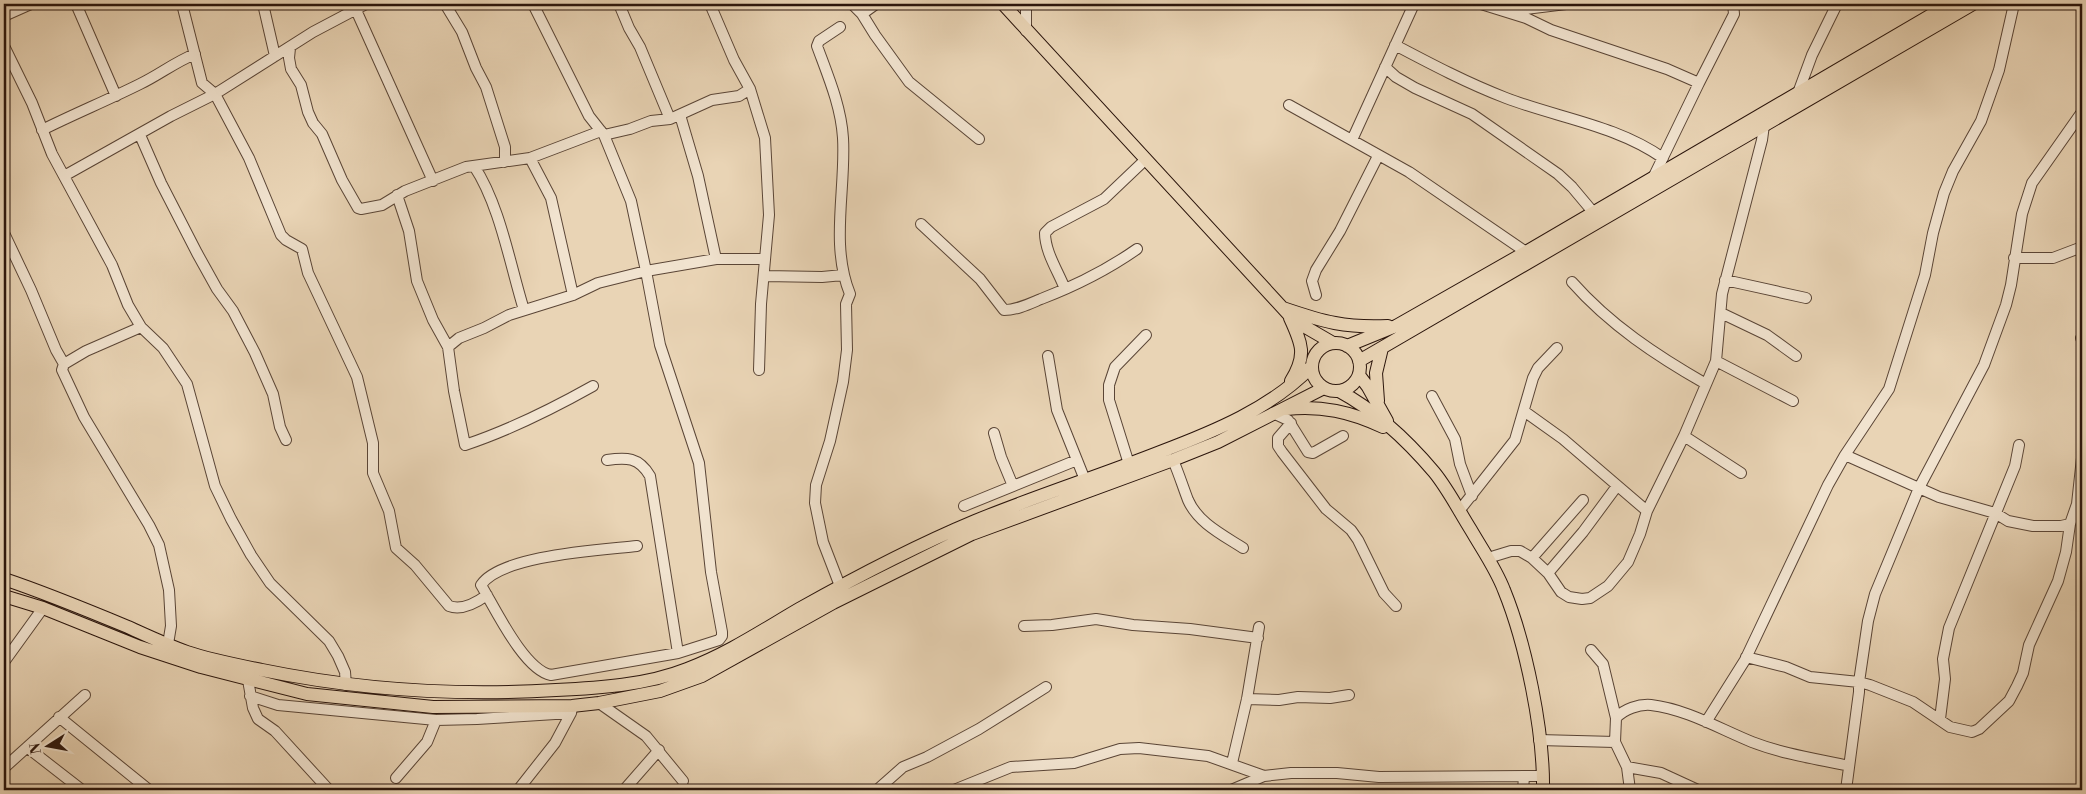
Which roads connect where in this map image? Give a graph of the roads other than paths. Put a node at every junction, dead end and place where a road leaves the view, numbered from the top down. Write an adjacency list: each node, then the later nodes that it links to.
1 (31, 4): 25 (street)
2 (76, 4): 38 (street)
3 (182, 4): 31 (street)
4 (263, 4): 32 (street)
5 (366, 4): 22 (street)
6 (445, 4): 52 (street)
7 (533, 4): 44 (street)
8 (619, 4): 41 (street)
9 (710, 4): 35 (street)
10 (852, 4): 24 (street)
11 (876, 4): 24 (street)
12 (1003, 4): 27 (main road)
13 (1026, 4): 27 (street)
14 (1414, 4): 28 (street)
15 (1481, 4): 23 (street)
16 (1566, 4): 23 (street)
17 (1733, 4): 34 (street)
18 (1837, 4): 36 (street)
19 (1950, 4): 36 (main road)
20 (1973, 4): 42 (main road)
21 (2014, 4): 112 (street)
22 (356, 10): 30 (street); 56 (street)
23 (1507, 12): 34 (street)
24 (862, 14): 46 (street)
25 (4, 16)
26 (840, 27): 68 (street)
27 (1026, 31): 51 (main road)
28 (1395, 45): 33 (street); 50 (street)
29 (4, 46): 43 (street)
30 (290, 48): 32 (street); 57 (street)
31 (195, 54): 37 (street); 38 (street)
32 (275, 56): 37 (street)
33 (1385, 67): 47 (street); 58 (street)
34 (1699, 84): 50 (street)
35 (750, 89): 41 (street); 66 (street)
36 (1798, 93): 55 (main road)
37 (215, 94): 45 (street); 138 (street)
38 (116, 96): 43 (street)
39 (1289, 105): 47 (street)
40 (2082, 112): 64 (street)
41 (675, 117): 44 (street); 65 (street)
42 (1764, 125): 70 (street); 85 (main road)
43 (42, 130): 54 (street)
44 (603, 133): 49 (street); 67 (street)
45 (140, 135): 54 (street); 110 (street)
46 (979, 139)
47 (1352, 140): 48 (street)
48 (1378, 156): 63 (street); 74 (street)
49 (530, 158): 52 (street); 73 (street)
50 (1662, 158): 55 (street)
51 (1145, 160): 72 (street); 78 (main road)
52 (505, 162): 53 (street)
53 (478, 165): 56 (street); 76 (street)
54 (64, 176): 80 (street)
55 (1653, 178): 58 (main road)
56 (433, 181): 57 (street)
57 (397, 195): 84 (street)
58 (1594, 212): 63 (main road)
59 (921, 224): 72 (street)
60 (4, 233): 92 (street)
61 (2082, 247): 64 (street)
62 (1137, 249): 72 (street)
63 (1526, 252): 79 (main road)
64 (2014, 258): 122 (street)
65 (716, 259): 66 (street); 67 (street)
66 (764, 259): 69 (street)
67 (646, 270): 73 (street); 145 (street)
68 (843, 275): 69 (street); 137 (street)
69 (764, 276): 93 (street)
70 (1725, 280): 75 (street); 77 (street)
71 (1572, 282): 95 (street)
72 (1065, 289)
73 (573, 295): 76 (street)
74 (1316, 295)
75 (1806, 298)
76 (524, 310): 84 (street)
77 (1721, 313): 88 (street); 90 (street)
78 (1288, 315): 79 (main road); 82 (main road); 91 (main road); 99 (main road)
79 (1396, 326): 83 (main road)
80 (141, 327): 92 (street); 150 (street)
81 (1146, 335): 117 (street)
82 (1333, 343): 83 (main road); 91 (main road)
83 (1347, 346): 89 (main road)
84 (448, 347): 96 (street)
85 (1382, 348): 89 (main road); 102 (main road)
86 (1557, 348): 103 (street)
87 (1048, 356): 115 (street)
88 (1796, 356)
89 (1359, 361): 94 (main road)
90 (1716, 361): 95 (street); 101 (street)
91 (1313, 363): 97 (main road); 99 (main road)
92 (64, 364): 143 (street)
93 (759, 370)
94 (1359, 375): 98 (main road); 102 (main road)
95 (1706, 384): 109 (street)
96 (594, 386)
97 (1324, 388): 98 (main road); 104 (main road)
98 (1339, 391): 106 (main road)
99 (1279, 394): 117 (main road)
100 (1432, 396): 123 (street)
101 (1793, 401)
102 (1379, 406): 106 (main road)
103 (1524, 411): 121 (street); 123 (street)
104 (1276, 412): 105 (street); 106 (main road); 116 (main road)
105 (1291, 423): 108 (street); 140 (street)
106 (1393, 429): 127 (main road)
107 (994, 433): 120 (street)
108 (1343, 436)
109 (1684, 436): 118 (street); 128 (street)
110 (286, 440)
111 (2019, 445): 129 (street)
112 (1844, 455): 122 (street); 146 (street)
113 (2082, 458): 125 (street)
114 (607, 460): 145 (street)
115 (1077, 460): 119 (street); 120 (street)
116 (1173, 460): 132 (street); 156 (main road)
117 (1129, 464): 119 (main road)
118 (1741, 473)
119 (1085, 480): 137 (main road)
120 (1013, 486): 126 (street)
121 (1617, 486): 128 (street); 135 (street)
122 (1919, 488): 129 (street); 149 (street)
123 (1472, 496): 127 (street)
124 (1583, 500): 134 (street)
125 (2080, 505): 130 (street)
126 (964, 506)
127 (1459, 511): 133 (main road)
128 (1647, 511): 135 (street)
129 (1995, 513): 130 (street); 160 (street)
130 (2067, 528): 160 (street)
131 (637, 546): 138 (street)
132 (1243, 548)
133 (1488, 558): 134 (street); 163 (main road)
134 (1532, 558): 135 (street)
135 (1548, 573)
136 (4, 578): 143 (main road)
137 (840, 586): 150 (main road)
138 (487, 595): 145 (street)
139 (4, 596): 141 (main road)
140 (1396, 606)
141 (42, 608): 147 (street); 148 (main road)
142 (1024, 626): 155 (street)
143 (168, 644): 150 (main road)
144 (1591, 650): 159 (street)
145 (678, 653)
146 (1746, 657): 149 (street); 162 (street)
147 (4, 662)
148 (248, 680): 154 (street); 157 (main road)
149 (1858, 682): 160 (street); 168 (street)
150 (346, 685)
151 (1046, 687): 181 (street)
152 (85, 695): 158 (street)
153 (1349, 695): 155 (street)
154 (250, 696): 161 (street); 178 (street)
155 (1248, 699): 167 (street)
156 (599, 703): 157 (main road); 166 (street)
157 (572, 709): 161 (street); 179 (street)
158 (59, 717): 165 (street); 177 (street)
159 (1616, 718): 162 (street); 164 (street)
160 (1940, 719)
161 (436, 720): 174 (street)
162 (1706, 722): 168 (street)
163 (1539, 740): 164 (street); 172 (main road)
164 (1615, 742): 169 (street)
165 (28, 748): 170 (street); 176 (street)
166 (659, 750): 175 (street); 180 (street)
167 (1232, 764): 171 (street); 182 (street)
168 (1849, 766): 188 (street)
169 (1627, 767): 186 (street); 187 (street)
170 (4, 768)
171 (1264, 776): 173 (street); 183 (street)
172 (1543, 776): 173 (street); 185 (main road)
173 (1524, 777): 184 (street)
174 (396, 778)
175 (683, 782)
176 (82, 790)
177 (149, 790)
178 (329, 790)
179 (518, 790)
180 (624, 790)
181 (877, 790)
182 (954, 790)
183 (1232, 790)
184 (1523, 790)
185 (1543, 790)
186 (1630, 790)
187 (1698, 790)
188 (1846, 790)

